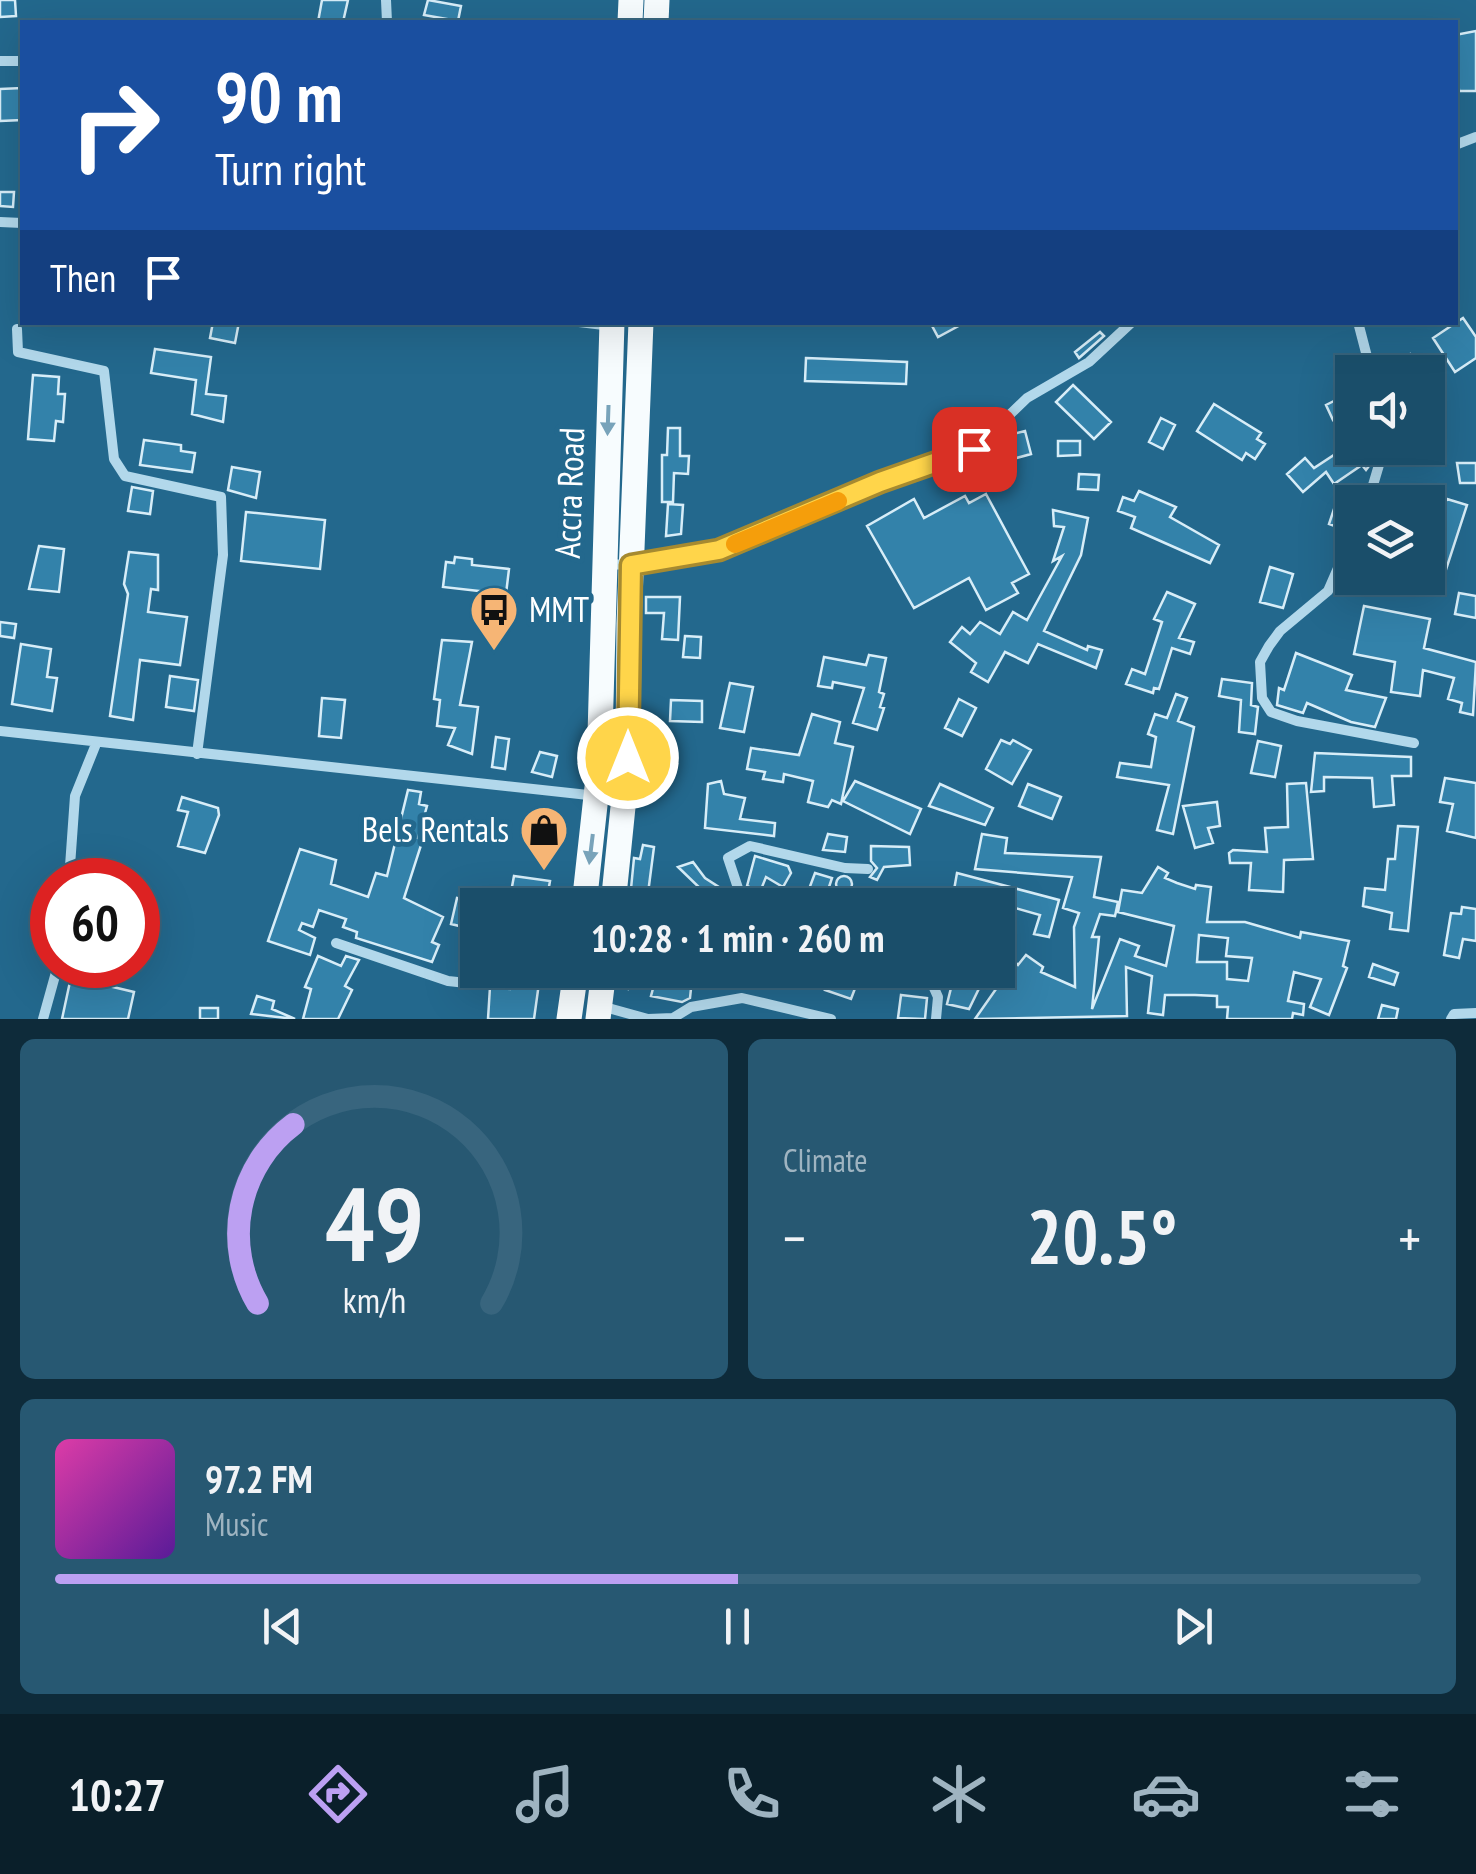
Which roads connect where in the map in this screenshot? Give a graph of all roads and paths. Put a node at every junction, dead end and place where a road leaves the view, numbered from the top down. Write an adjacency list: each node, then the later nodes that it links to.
1 (612, 325): 7 (main road, Accra Road, one-way to 7)
2 (641, 325): 8 (main road, Accra Road)
3 (1129, 325): 8 (street)
4 (1359, 325): 6 (street)
5 (17, 328): 13 (street)
6 (1367, 355)
7 (602, 564): 8 (street); 14 (main road, Accra Road)
8 (631, 565): 15 (main road, Accra Road)
9 (1335, 575): 11 (street)
10 (0, 732): 12 (street)
11 (1414, 743)
12 (96, 744): 13 (street); 16 (street)
13 (198, 754): 14 (street)
14 (596, 798): 15 (street); 18 (main road, Accra Road, one-way to 18)
15 (625, 799): 19 (main road, Accra Road)
16 (71, 858)
17 (868, 868): 20 (street)
18 (586, 888)
19 (619, 888)
20 (738, 888)
21 (336, 943): 22 (street)
22 (460, 982)
23 (52, 988): 29 (street)
24 (573, 988): 30 (main road)
25 (934, 988): 32 (street)
26 (599, 1012): 28 (street)
27 (1476, 1013): 33 (street)
28 (808, 1016): 31 (street)
29 (43, 1019)
30 (569, 1019)
31 (831, 1019)
32 (936, 1019)
33 (1451, 1019)

